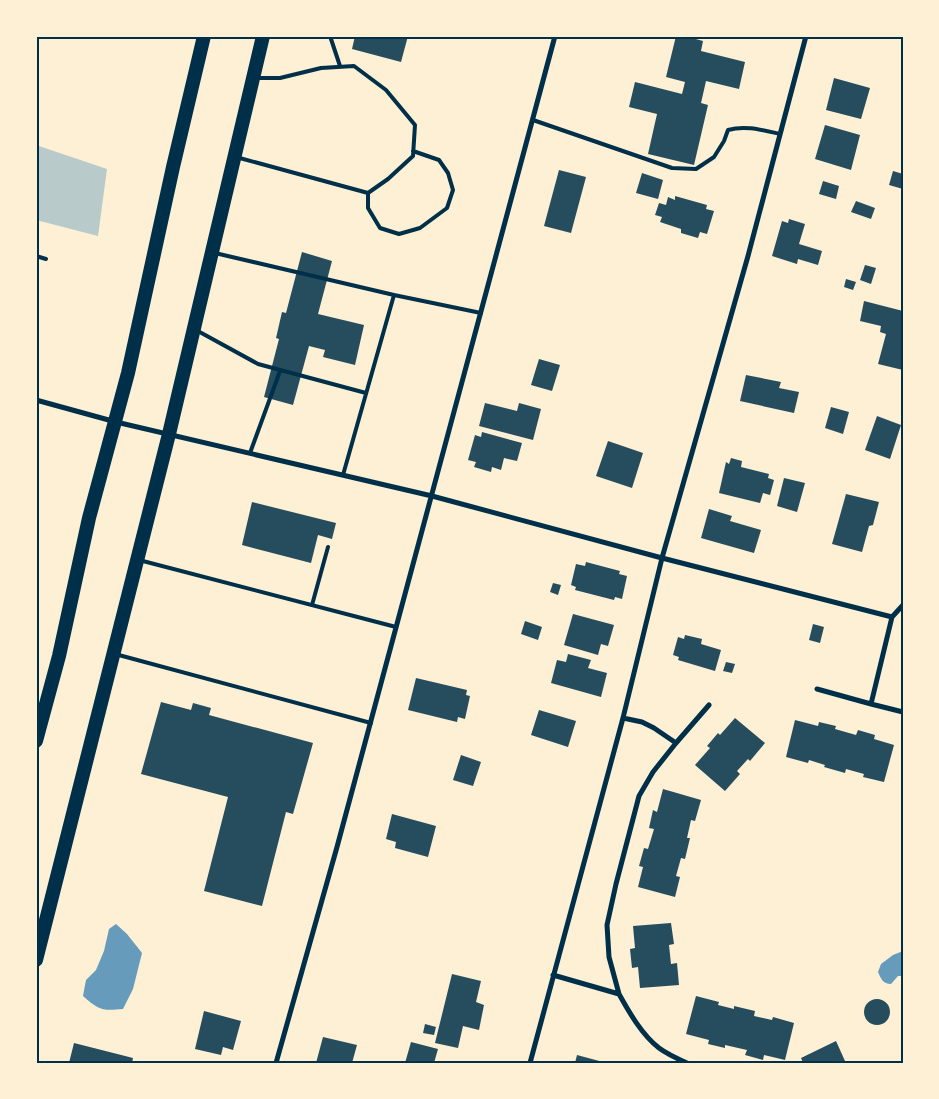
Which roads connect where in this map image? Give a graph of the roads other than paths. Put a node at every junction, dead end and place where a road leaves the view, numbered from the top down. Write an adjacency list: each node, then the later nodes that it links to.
1 (204, 36): 22 (highway)
2 (263, 36): 7 (highway)
3 (330, 36): 6 (lane)
4 (555, 36): 8 (street)
5 (806, 36): 9 (street)
6 (340, 66): 7 (lane); 10 (lane)
7 (253, 78): 11 (highway)
8 (533, 120): 9 (lane); 17 (street)
9 (780, 134): 28 (street)
10 (413, 151): 12 (lane); 12 (lane)
11 (234, 156): 12 (lane); 13 (highway)
12 (368, 193)
13 (212, 252): 16 (lane); 18 (highway)
14 (36, 256): 15 (lane)
15 (46, 259)
16 (394, 295): 17 (lane); 20 (lane)
17 (481, 313): 26 (street)
18 (193, 329): 19 (lane); 23 (highway)
19 (280, 370): 20 (lane); 24 (lane)
20 (366, 393): 25 (lane)
21 (36, 400): 22 (street)
22 (116, 422): 23 (street); 41 (highway)
23 (169, 434): 24 (street); 29 (highway)
24 (250, 453): 25 (street)
25 (343, 475): 26 (street)
26 (432, 496): 28 (street); 33 (street)
27 (328, 547): 30 (lane)
28 (662, 558): 32 (street); 39 (street)
29 (137, 560): 30 (lane); 34 (highway)
30 (312, 605): 33 (lane)
31 (903, 605): 32 (street)
32 (892, 617): 36 (street)
33 (396, 627): 40 (street)
34 (113, 654): 40 (lane); 43 (highway)
35 (817, 689): 36 (street)
36 (871, 704): 38 (street)
37 (709, 705): 42 (street)
38 (903, 712)
39 (623, 718): 42 (street); 44 (street)
40 (371, 723): 46 (street)
41 (36, 741)
42 (676, 743): 45 (street)
43 (36, 960)
44 (553, 975): 45 (street); 47 (street)
45 (620, 994): 48 (street)
46 (276, 1063)
47 (530, 1063)
48 (688, 1063)

